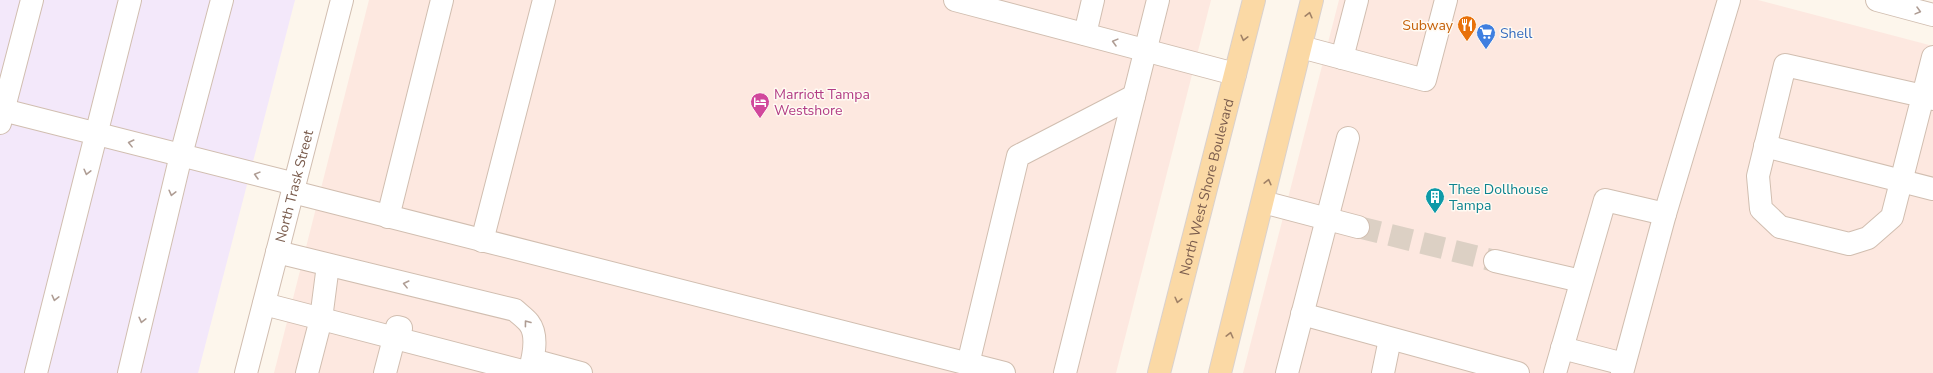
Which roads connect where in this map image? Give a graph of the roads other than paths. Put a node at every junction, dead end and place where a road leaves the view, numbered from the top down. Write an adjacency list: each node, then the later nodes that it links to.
1 (32, 0): 25 (street)
2 (130, 0): 26 (street)
3 (222, 0): 29 (street)
4 (342, 0): 31 (street, North Trask Street)
5 (442, 0): 35 (street)
6 (544, 0): 38 (street)
7 (955, 0): 17 (street)
8 (1093, 0): 17 (street)
9 (1158, 0): 19 (street)
10 (1254, 0): 22 (main road, North West Shore Boulevard, one-way to 22)
11 (1312, 0): 18 (main road, one-way to 11)
12 (1357, 0): 21 (street)
13 (1446, 0): 21 (street)
14 (1729, 0): 34 (street)
15 (1877, 0): 16 (street, one-way to 16)
16 (1933, 15)
17 (1084, 34): 19 (street, one-way to 17)
18 (1301, 47): 21 (street); 33 (main road, one-way to 18)
19 (1146, 50): 22 (street); 23 (street)
20 (1933, 57): 24 (street)
21 (1342, 58)
22 (1235, 74): 61 (main road, North West Shore Boulevard, one-way to 61)
23 (1134, 96): 48 (street); 60 (street)
24 (1928, 98): 28 (street); 30 (street)
25 (2, 117): 26 (street)
26 (96, 134): 29 (street, one-way to 26); 52 (street, one-way to 52)
27 (1348, 138): 36 (street)
28 (1765, 146): 30 (street); 30 (street)
29 (182, 156): 31 (street, one-way to 29); 53 (street, one-way to 53)
30 (1901, 181): 32 (street)
31 (294, 188): 35 (street); 39 (street, North Trask Street)
32 (1933, 189)
33 (1262, 202): 36 (street); 62 (main road, one-way to 33)
34 (1665, 214): 42 (street); 50 (street)
35 (388, 216): 38 (street)
36 (1326, 219): 37 (street); 44 (street)
37 (1358, 227)
38 (482, 241): 48 (street)
39 (277, 252): 41 (street); 43 (street, North Trask Street)
40 (1495, 261): 42 (street)
41 (328, 265): 45 (street); 51 (street, one-way to 41)
42 (1581, 281): 47 (street)
43 (264, 304): 45 (street); 54 (street, North Trask Street)
44 (1302, 314): 46 (street); 63 (street)
45 (321, 319): 51 (street); 55 (street)
46 (1390, 339): 49 (street); 64 (street)
47 (1562, 348): 50 (street); 66 (street)
48 (968, 364): 59 (street)
49 (1475, 367): 65 (street)
50 (1623, 368)
51 (531, 369): 58 (street)
52 (36, 373)
53 (129, 373)
54 (246, 373)
55 (307, 373)
56 (385, 373): 57 (street)
57 (463, 373)
58 (581, 373)
59 (1004, 373)
60 (1065, 373)
61 (1159, 373)
62 (1220, 373)
63 (1287, 373)
64 (1383, 373)
65 (1518, 373)
66 (1555, 373)

